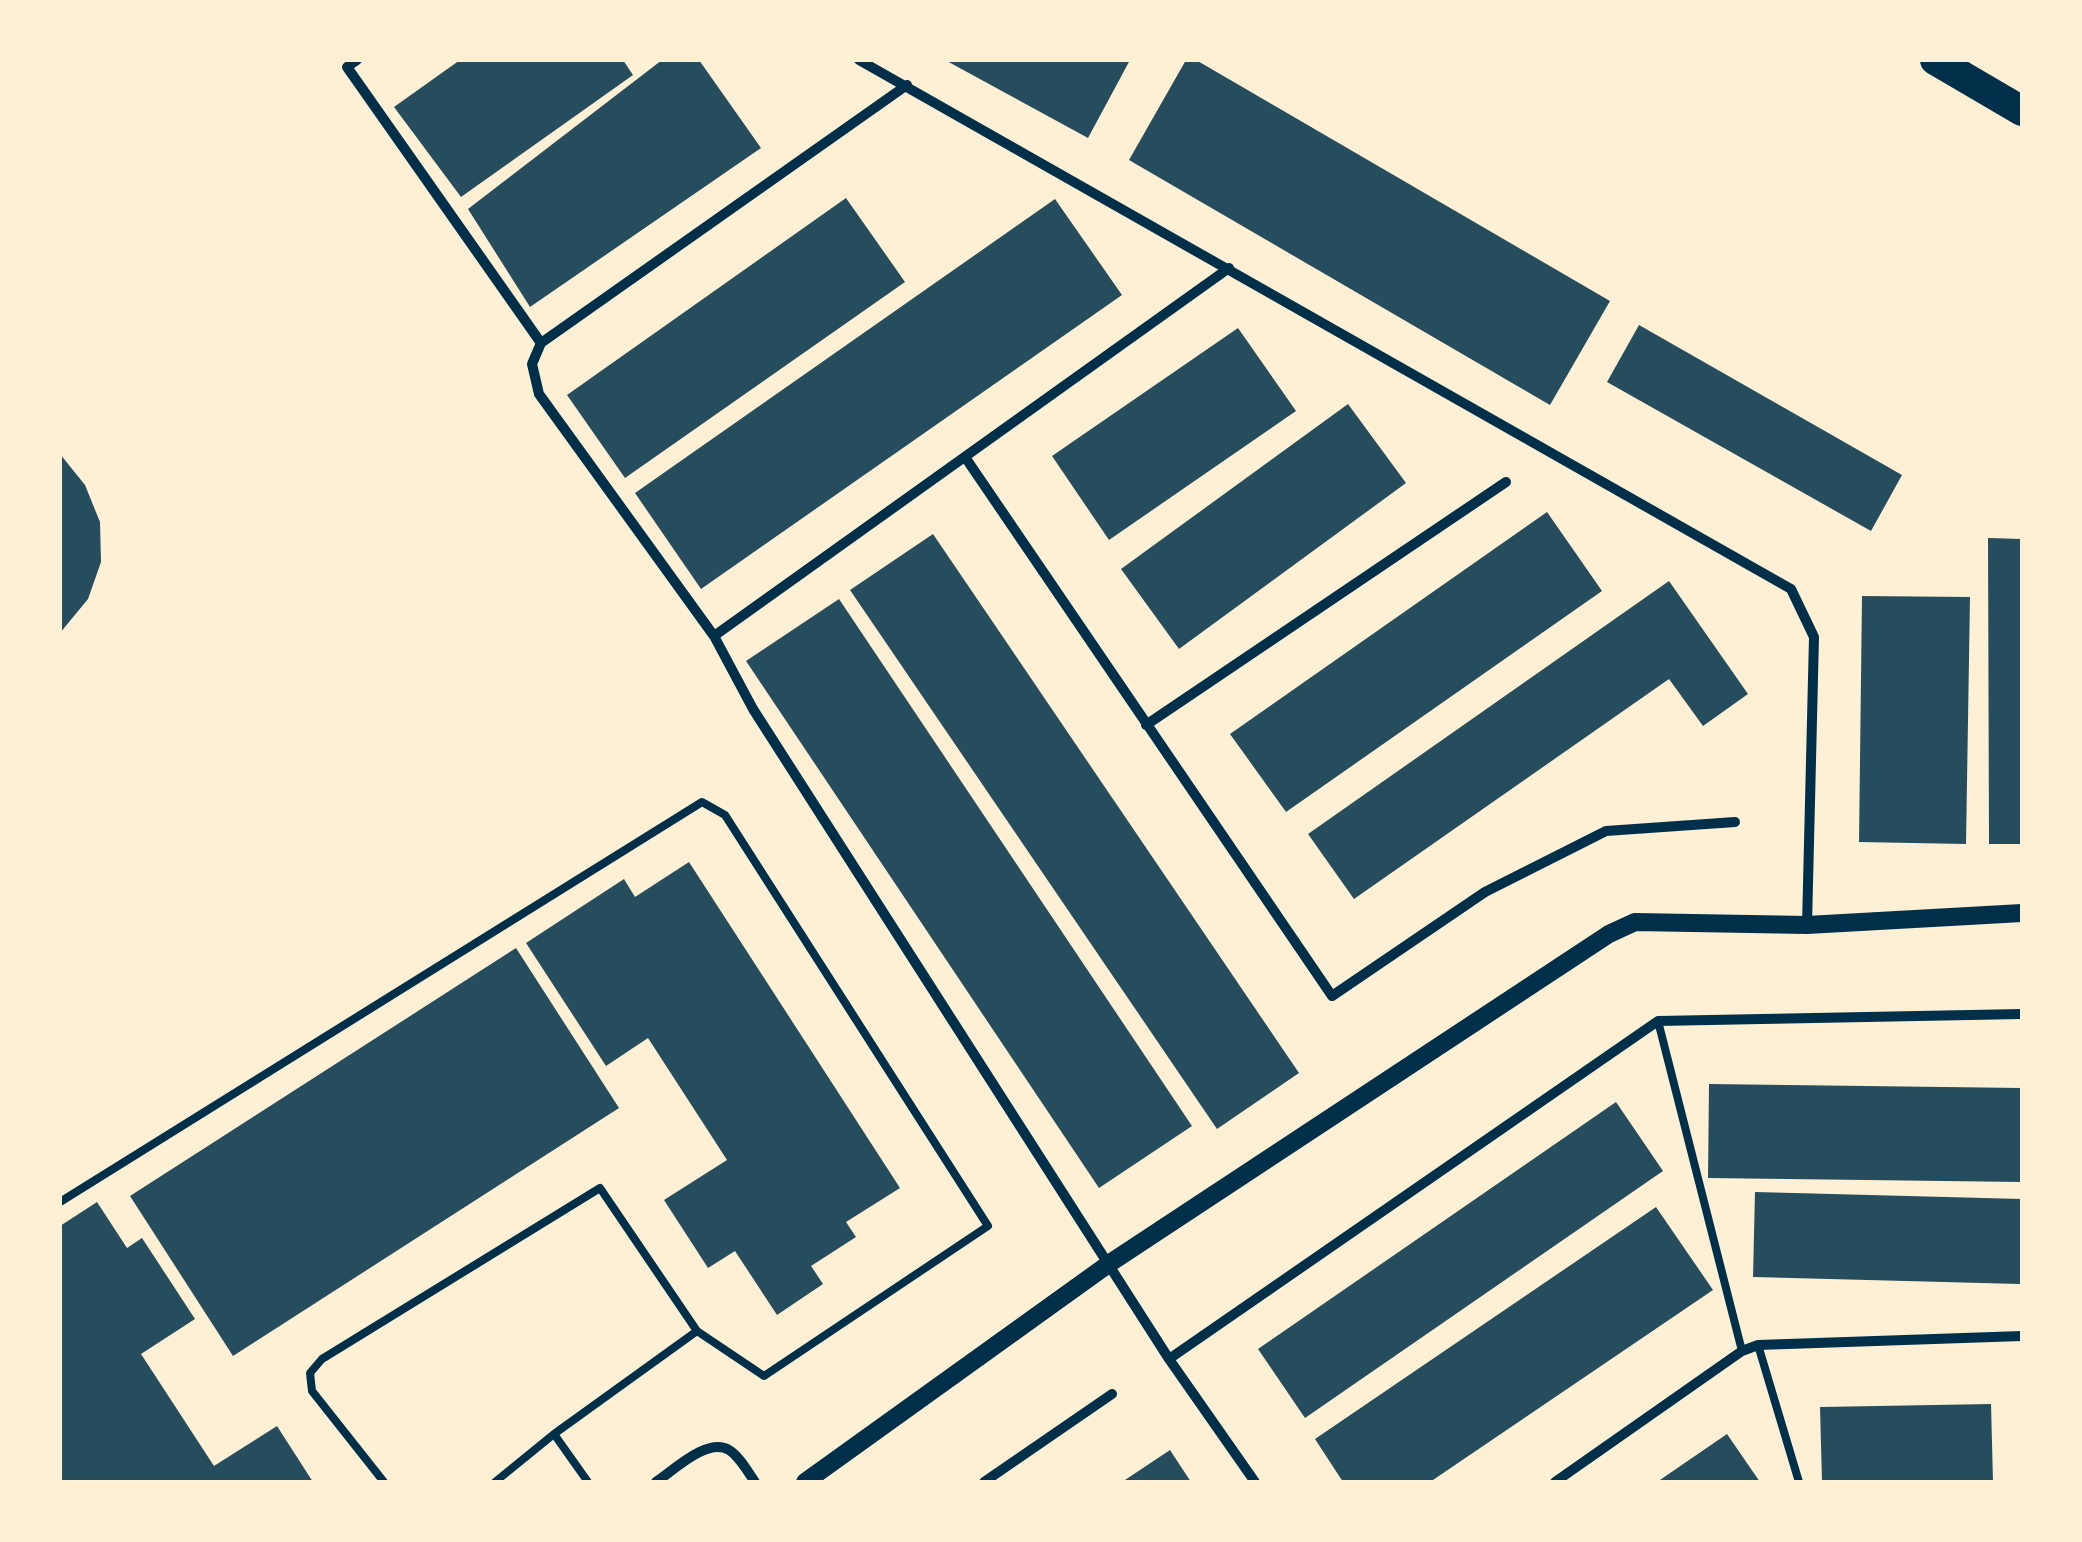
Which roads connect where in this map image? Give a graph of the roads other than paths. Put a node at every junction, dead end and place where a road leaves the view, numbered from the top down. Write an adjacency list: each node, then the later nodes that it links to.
1 (357, 60): 7 (street)
2 (858, 60): 4 (street)
3 (1935, 60): 5 (highway)
4 (907, 85): 6 (street); 7 (street)
5 (2022, 110)
6 (1228, 268): 8 (street); 14 (street)
7 (541, 343): 10 (street)
8 (965, 456): 10 (street); 11 (street)
9 (1506, 482): 11 (street)
10 (714, 636): 18 (street)
11 (1146, 725): 12 (street)
12 (1735, 822)
13 (2022, 913): 14 (street)
14 (1807, 925): 18 (street)
15 (2022, 1014): 16 (street)
16 (1658, 1021): 22 (lane); 23 (street)
17 (60, 1202): 19 (lane)
18 (1110, 1263): 23 (street); 31 (street)
19 (697, 1332): 25 (lane); 26 (lane)
20 (2022, 1336): 21 (street)
21 (1758, 1345): 22 (street); 35 (lane)
22 (1742, 1351): 34 (street)
23 (1169, 1358): 33 (street)
24 (1112, 1394): 32 (street)
25 (554, 1434): 27 (lane); 28 (lane)
26 (384, 1482)
27 (495, 1482)
28 (588, 1482)
29 (656, 1482): 30 (street)
30 (756, 1482)
31 (805, 1482)
32 (984, 1482)
33 (1255, 1482)
34 (1555, 1482)
35 (1799, 1482)

